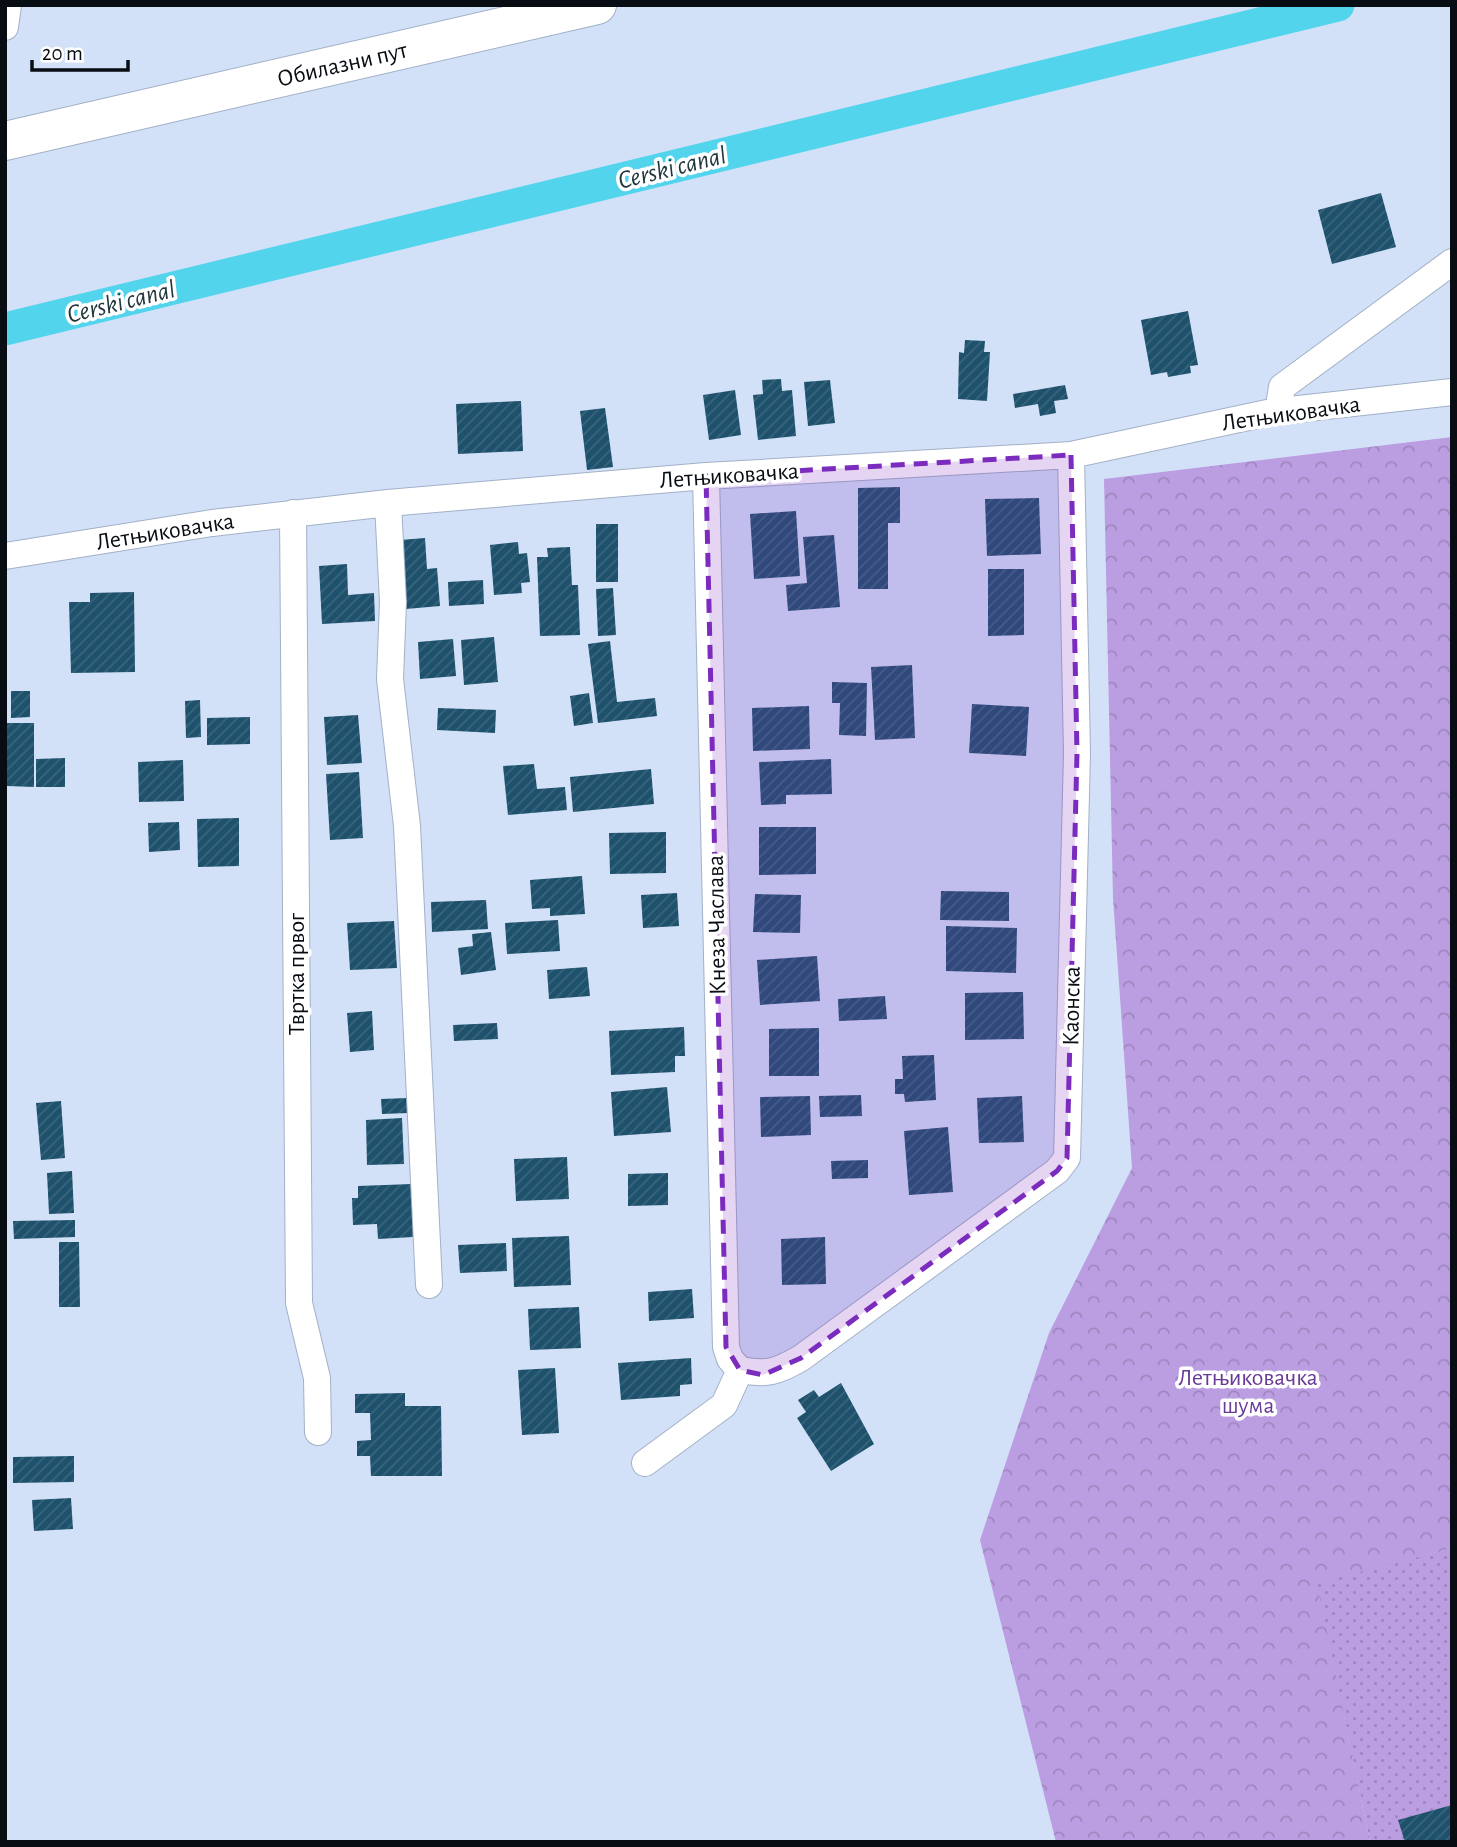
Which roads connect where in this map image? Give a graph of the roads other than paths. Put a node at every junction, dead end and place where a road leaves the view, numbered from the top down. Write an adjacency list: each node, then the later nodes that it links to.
1 (8, 5): 3 (street)
2 (597, 5): 4 (main road, Обилазни пут)
3 (5, 27)
4 (5, 141)
5 (1452, 262): 7 (street)
6 (1452, 392): 7 (street, Летњиковачка)
7 (1278, 412): 8 (street, Летњиковачка)
8 (1071, 455): 9 (street, Летњиковачка); 14 (street, Каонска)
9 (706, 476): 10 (street, Летњиковачка); 14 (street, Кнеза Часлава)
10 (388, 503): 11 (street, Летњиковачка); 13 (street)
11 (293, 513): 12 (street, Летњиковачка); 15 (street, Твртка првог)
12 (5, 556)
13 (429, 1285)
14 (740, 1370): 16 (street)
15 (318, 1432)
16 (645, 1463)

